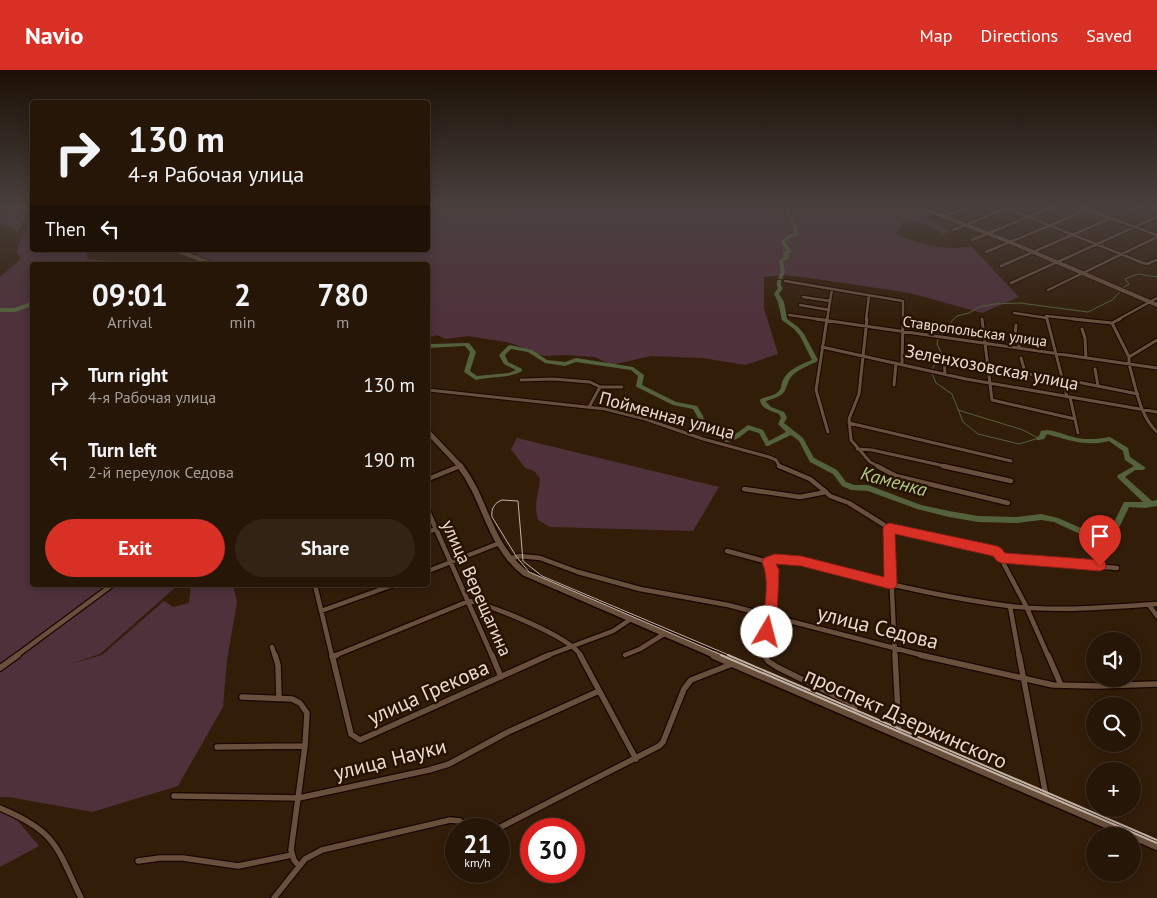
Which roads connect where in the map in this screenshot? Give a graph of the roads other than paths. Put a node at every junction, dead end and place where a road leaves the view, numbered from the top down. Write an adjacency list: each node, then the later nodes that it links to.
1 (1006, 244): 7 (street)
2 (1014, 244): 8 (main road)
3 (1052, 244): 8 (street)
4 (1097, 244): 9 (street); 12 (street)
5 (1142, 244): 9 (street)
6 (180, 252): 11 (main road)
7 (986, 252)
8 (1033, 252): 12 (main road); 13 (street)
9 (1121, 254): 10 (street); 14 (street)
10 (1157, 260)
11 (208, 262)
12 (1056, 262): 14 (main road); 16 (street)
13 (1001, 266)
14 (1082, 273): 18 (street); 23 (main road)
15 (785, 280): 17 (street)
16 (1011, 283)
17 (832, 290): 19 (street); 22 (street)
18 (1048, 290)
19 (869, 295): 34 (street); 36 (street)
20 (804, 297): 22 (street)
21 (1157, 298): 23 (street)
22 (830, 301): 26 (street)
23 (1150, 302): 25 (main road); 32 (street)
24 (800, 305): 26 (street)
25 (1157, 305)
26 (829, 310): 31 (street)
27 (1014, 313): 29 (street)
28 (789, 315): 31 (street, Ставропольская улица)
29 (1048, 317): 32 (street); 42 (street)
30 (982, 319): 39 (street)
31 (828, 321): 34 (street, Ставропольская улица); 40 (street)
32 (1112, 323): 44 (street)
33 (1016, 325): 41 (street)
34 (864, 326): 36 (street, Ставропольская улица); 43 (street)
35 (1082, 329): 47 (street)
36 (903, 332): 37 (street, Ставропольская улица); 49 (street)
37 (938, 337): 39 (street, Ставропольская улица)
38 (1157, 340): 44 (street)
39 (985, 343): 41 (street, Ставропольская улица); 58 (street)
40 (822, 347): 43 (street, Зеленхозовская улица); 71 (street)
41 (1020, 348): 42 (street, Ставропольская улица)
42 (1057, 354): 47 (street, Ставропольская улица); 57 (street)
43 (862, 355): 48 (street, Зеленхозовская улица); 70 (street)
44 (1129, 356): 50 (street)
45 (944, 358): 55 (street)
46 (1021, 358): 54 (street)
47 (1086, 358): 50 (street, Ставропольская улица)
48 (896, 363): 49 (street, Зеленхозовская улица); 59 (street)
49 (902, 364): 55 (street, Зеленхозовская улица)
50 (1128, 364): 51 (street, Ставропольская улица); 64 (street)
51 (1157, 368)
52 (1008, 369): 54 (street)
53 (1095, 369): 60 (street)
54 (1025, 372): 57 (street)
55 (945, 374): 58 (street, Зеленхозовская улица)
56 (521, 380): 61 (street)
57 (1062, 380): 60 (street); 65 (street)
58 (989, 383): 65 (street, Зеленхозовская улица); 69 (street)
59 (894, 385)
60 (1098, 386): 64 (street)
61 (600, 387): 62 (street); 66 (street)
62 (622, 387)
63 (430, 390): 66 (street, Пойменная улица)
64 (1138, 394): 67 (street)
65 (1069, 397): 67 (street, Зеленхозовская улица); 69 (street)
66 (588, 407): 81 (street, Пойменная улица)
67 (1141, 409): 68 (street, Зеленхозовская улица); 72 (street)
68 (1157, 412)
69 (1075, 419): 73 (street)
70 (849, 423): 75 (street); 76 (street)
71 (828, 432)
72 (1157, 432)
73 (1078, 433)
74 (430, 434): 77 (main road, проспект Дзержинского)
75 (857, 449): 79 (street); 82 (street)
76 (1011, 461)
77 (460, 466): 78 (street); 87 (main road, проспект Дзержинского)
78 (430, 478)
79 (1011, 481)
80 (744, 489): 81 (street)
81 (826, 492): 85 (street, Пойменная улица)
82 (1008, 503)
83 (430, 517): 84 (street, улица Верещагина)
84 (436, 528): 86 (street); 91 (street, улица Верещагина)
85 (889, 528): 89 (street, Пойменная улица); 95 (street)
86 (430, 531)
87 (497, 544): 90 (main road, проспект Дзержинского); 91 (street)
88 (727, 551): 92 (street)
89 (1001, 558): 93 (street); 103 (street)
90 (508, 559): 105 (street, улица Седова); 107 (main road, проспект Дзержинского)
91 (451, 561): 94 (street); 99 (street, улица Верещагина)
92 (768, 562): 95 (street); 105 (street)
93 (1117, 568)
94 (430, 570)
95 (890, 584): 102 (street); 111 (street)
96 (109, 587): 115 (street)
97 (315, 587): 104 (street, улица Грекова)
98 (387, 587): 104 (street)
99 (469, 601): 109 (street); 113 (street); 116 (street, улица Верещагина)
100 (1157, 604): 101 (street)
101 (1149, 605): 103 (street); 106 (street)
102 (1010, 606): 103 (street); 117 (street)
103 (1026, 606): 119 (street)
104 (321, 611): 113 (street, улица Грекова)
105 (770, 616): 111 (street, улица Седова); 123 (street)
106 (1157, 616)
107 (631, 619): 108 (main road, проспект Дзержинского); 109 (street, улица Грекова)
108 (664, 634): 112 (street); 114 (main road, проспект Дзержинского)
109 (569, 646): 116 (street, улица Грекова); 120 (street)
110 (272, 647): 122 (street)
111 (895, 649): 117 (street, улица Седова); 124 (street)
112 (625, 655)
113 (332, 658): 116 (street, улица Грекова)
114 (734, 663): 123 (main road, проспект Дзержинского); 127 (street)
115 (0, 668)
116 (501, 677)
117 (1024, 680): 119 (street, улица Седова); 130 (street)
118 (1157, 684): 119 (street, улица Седова)
119 (1061, 685)
120 (599, 691): 127 (street); 129 (street, улица Науки)
121 (242, 697): 122 (street)
122 (279, 699): 125 (street)
123 (856, 714): 124 (main road, проспект Дзержинского)
124 (899, 733): 130 (main road, проспект Дзержинского)
125 (305, 746): 126 (street); 129 (street)
126 (218, 747)
127 (636, 759): 133 (street)
128 (174, 796): 129 (street, улица Науки)
129 (299, 798): 135 (street)
130 (1046, 798): 134 (main road, проспект Дзержинского)
131 (0, 808): 138 (street)
132 (445, 821): 137 (street)
133 (510, 822)
134 (1157, 846)
135 (292, 855): 136 (street); 137 (street)
136 (138, 861)
137 (299, 866): 139 (street)
138 (81, 898)
139 (274, 898)

